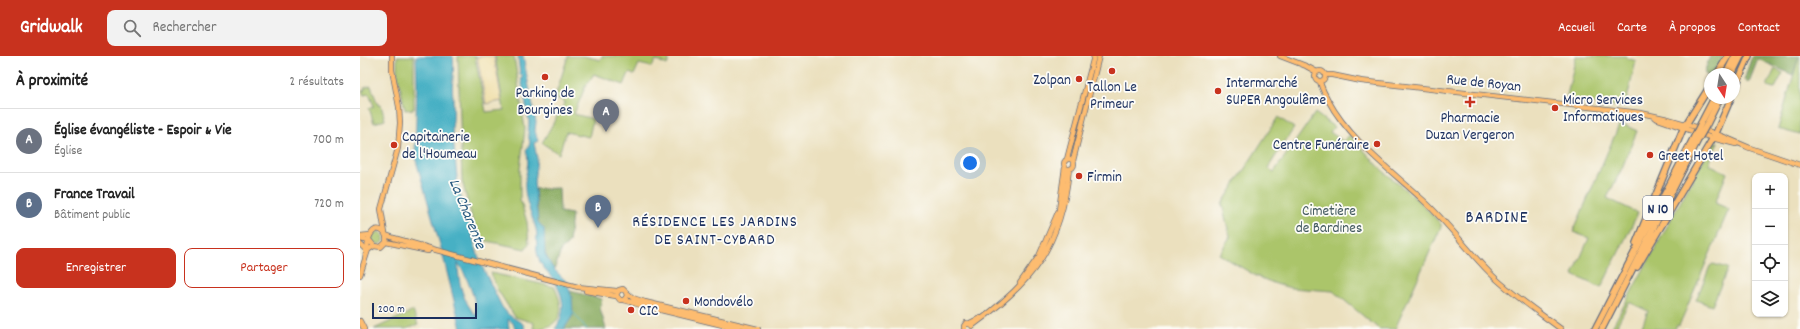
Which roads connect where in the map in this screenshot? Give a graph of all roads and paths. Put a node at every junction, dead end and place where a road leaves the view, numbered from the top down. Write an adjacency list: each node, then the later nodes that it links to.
1 (392, 56): 28 (main road)
2 (1094, 56): 24 (main road)
3 (1099, 56): 25 (main road)
4 (1280, 56): 12 (main road)
5 (1728, 56): 9 (highway)
6 (1736, 56): 10 (highway)
7 (1741, 56): 11 (highway)
8 (1749, 56): 14 (highway)
9 (1721, 68)
10 (1729, 68)
11 (1735, 68)
12 (1317, 72): 13 (main road); 15 (main road)
13 (1325, 75): 15 (main road); 21 (main road, Rue de Royan)
14 (1740, 76)
15 (1320, 81): 54 (main road)
16 (1704, 95): 21 (highway)
17 (1712, 104): 20 (highway, N 10)
18 (1716, 104): 20 (highway, N 10)
19 (1728, 104): 22 (highway)
20 (1704, 123): 23 (highway, N 10, bridge)
21 (1684, 126): 22 (main road, Rue de Royan); 42 (highway)
22 (1714, 136): 26 (main road, Rue de Royan); 40 (highway)
23 (1696, 140): 40 (highway, N 10); 42 (highway, N 10)
24 (1067, 159): 25 (main road); 27 (main road)
25 (1073, 161): 27 (main road)
26 (1800, 165)
27 (1067, 168): 49 (main road)
28 (384, 223): 29 (main road); 30 (main road)
29 (380, 230): 30 (main road); 32 (main road)
30 (386, 234): 34 (main road); 35 (main road)
31 (360, 236): 32 (main road)
32 (370, 238): 33 (main road); 37 (main road); 38 (main road)
33 (360, 240)
34 (394, 241): 35 (main road); 43 (main road)
35 (386, 242): 37 (main road)
36 (360, 244): 38 (main road)
37 (374, 246): 39 (main road)
38 (366, 250): 39 (main road)
39 (365, 259): 41 (main road)
40 (1630, 274): 56 (highway, N 10)
41 (360, 275)
42 (1622, 276): 55 (highway, N 10)
43 (578, 289): 44 (main road); 46 (main road)
44 (617, 291): 45 (main road); 46 (main road)
45 (626, 292): 47 (main road); 53 (main road)
46 (616, 296): 47 (main road)
47 (624, 300): 52 (main road)
48 (360, 321): 51 (main road)
49 (971, 326): 50 (main road)
50 (963, 328)
51 (364, 329)
52 (739, 329)
53 (758, 329)
54 (1561, 329)
55 (1595, 329)
56 (1602, 329)

